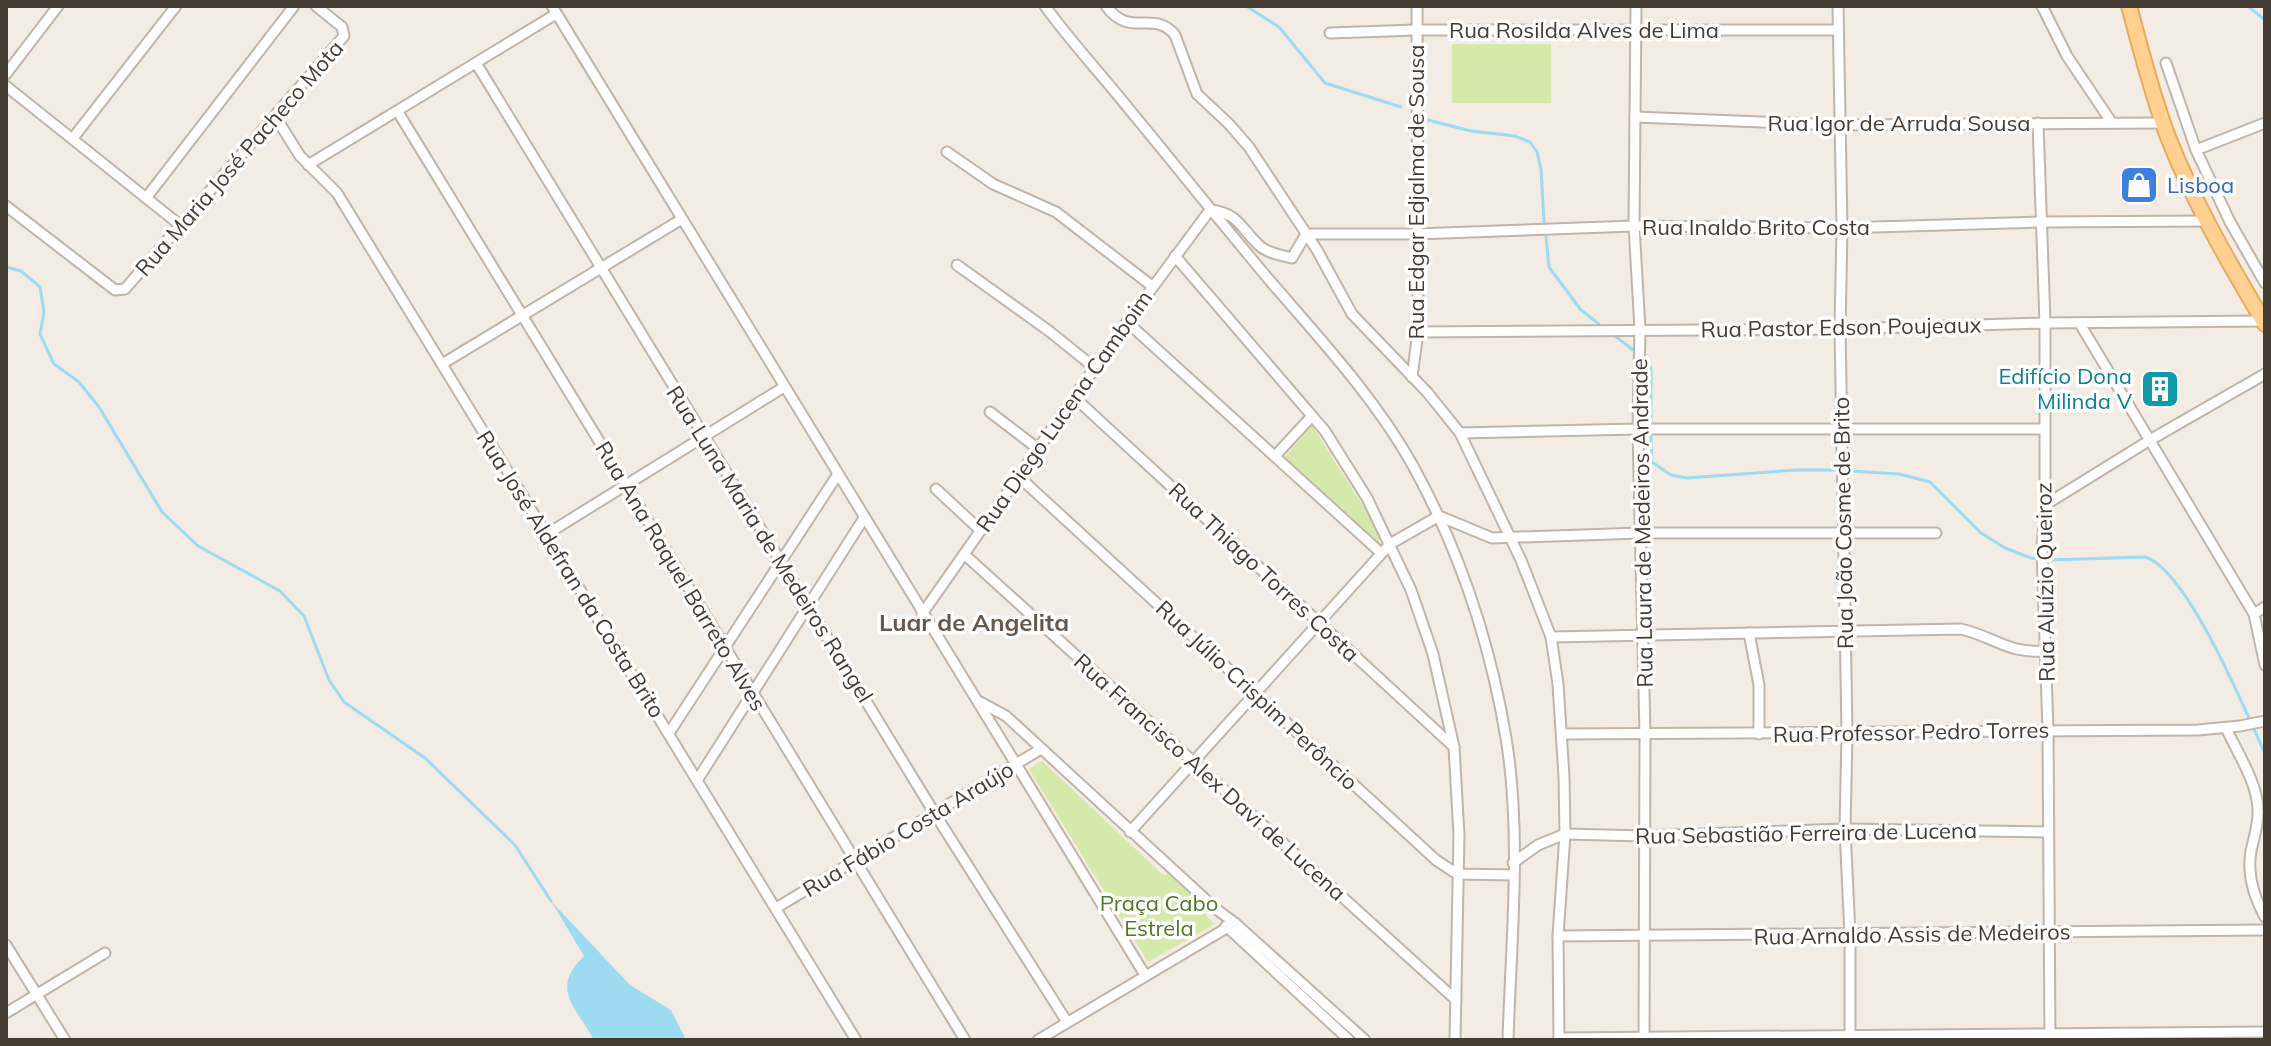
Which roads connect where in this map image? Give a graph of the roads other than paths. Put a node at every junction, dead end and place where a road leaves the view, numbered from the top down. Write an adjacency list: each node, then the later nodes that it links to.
1 (58, 6): 19 (street)
2 (176, 6): 29 (street)
3 (294, 6): 33 (street)
4 (316, 6): 22 (street, Rua Maria José Pacheco Mota)
5 (1045, 6): 35 (street)
6 (1106, 6): 42 (street)
7 (1417, 6): 14 (street, Rua Edgar Edjalma de Sousa)
8 (1636, 6): 13 (street, Rua Laura de Medeiros Andrade)
9 (1838, 6): 15 (street, Rua João Cosme de Brito)
10 (2042, 6): 25 (street)
11 (2129, 6): 26 (main road)
12 (554, 10): 17 (street); 36 (street)
13 (1636, 29): 14 (street, Rua Rosilda Alves de Lima); 15 (street, Rua Rosilda Alves de Lima); 23 (street, Rua Laura de Medeiros Andrade)
14 (1416, 30): 16 (street, Rua Rosilda Alves de Lima); 43 (street, Rua Edgar Edjalma de Sousa)
15 (1838, 30): 28 (street, Rua João Cosme de Brito)
16 (1330, 33)
17 (476, 63): 21 (street); 46 (street, Rua Luna Maria de Medeiros Rangel)
18 (2166, 63): 30 (street)
19 (6, 74)
20 (6, 86): 29 (street)
21 (398, 112): 32 (street); 49 (street, Rua Ana Raquel Barreto Alves)
22 (275, 116): 32 (street, Rua José Aldefran da Costa Brito); 39 (street, Rua Maria José Pacheco Mota)
23 (1635, 117): 28 (street, Rua Igor de Arruda Sousa); 40 (street, Rua Laura de Medeiros Andrade)
24 (2038, 123): 25 (street, Rua Igor de Arruda Sousa); 28 (street, Rua Igor de Arruda Sousa); 38 (street, Rua Aluízio Queiroz)
25 (2112, 123): 26 (street, Rua Igor de Arruda Sousa)
26 (2163, 123): 37 (main road)
27 (2265, 123): 30 (street)
28 (1839, 125): 41 (street, Rua João Cosme de Brito)
29 (73, 138): 33 (street)
30 (2196, 150): 47 (street)
31 (947, 152): 48 (street)
32 (308, 165): 57 (street, Rua José Aldefran da Costa Brito)
33 (146, 198): 39 (street)
34 (6, 206): 39 (street, Rua Maria José Pacheco Mota)
35 (1210, 210): 42 (street); 44 (street, Rua Diego Lucena Camboim); 78 (street)
36 (682, 219): 46 (street); 61 (street)
37 (2206, 221): 38 (street, Rua Inaldo Brito Costa); 52 (main road)
38 (2041, 222): 41 (street, Rua Inaldo Brito Costa); 51 (street, Rua Aluízio Queiroz)
39 (180, 225)
40 (1634, 226): 41 (street, Rua Inaldo Brito Costa); 43 (street, Rua Inaldo Brito Costa); 54 (street, Rua Laura de Medeiros Andrade)
41 (1842, 228): 55 (street, Rua João Cosme de Brito)
42 (1306, 234): 43 (street, Rua Inaldo Brito Costa); 60 (street)
43 (1416, 234): 56 (street, Rua Edgar Edjalma de Sousa)
44 (1175, 256): 48 (street, Rua Diego Lucena Camboim); 64 (street)
45 (957, 265): 58 (street)
46 (601, 268): 49 (street); 69 (street, Rua Luna Maria de Medeiros Rangel)
47 (2265, 283)
48 (1152, 286): 50 (street, Rua Diego Lucena Camboim)
49 (522, 316): 57 (street); 75 (street, Rua Ana Raquel Barreto Alves)
50 (1127, 322): 58 (street, Rua Diego Lucena Camboim); 72 (street)
51 (2045, 323): 53 (street, Rua Pastor Edson Poujeaux); 55 (street, Rua Pastor Edson Poujeaux); 66 (street, Rua Aluízio Queiroz)
52 (2264, 323): 53 (street, Rua Pastor Edson Poujeaux)
53 (2080, 324): 70 (street)
54 (1640, 329): 55 (street, Rua Pastor Edson Poujeaux); 56 (street, Rua Pastor Edson Poujeaux); 65 (street, Rua Laura de Medeiros Andrade)
55 (1840, 329): 67 (street, Rua João Cosme de Brito)
56 (1418, 332): 60 (street, Rua Edgar Edjalma de Sousa)
57 (442, 364): 84 (street, Rua José Aldefran da Costa Brito)
58 (1095, 368): 62 (street, Rua Diego Lucena Camboim)
59 (2265, 374): 70 (street)
60 (1412, 377): 68 (street)
61 (784, 387): 69 (street); 73 (street)
62 (1074, 397): 71 (street, Rua Diego Lucena Camboim); 94 (street, Rua Thiago Torres Costa)
63 (990, 412): 71 (street)
64 (1312, 416): 72 (street); 86 (street)
65 (1638, 429): 67 (street); 68 (street); 82 (street, Rua Laura de Medeiros Andrade)
66 (2043, 429): 67 (street); 77 (street, Rua Aluízio Queiroz)
67 (1843, 430): 81 (street, Rua João Cosme de Brito)
68 (1460, 433): 85 (street)
69 (704, 438): 75 (street); 89 (street, Rua Luna Maria de Medeiros Rangel)
70 (2150, 440): 77 (street); 93 (street)
71 (1037, 448): 74 (street, Rua Diego Lucena Camboim)
72 (1276, 455): 87 (street)
73 (838, 474): 79 (street); 89 (street)
74 (1018, 476): 80 (street, Rua Diego Lucena Camboim); 103 (street, Rua Júlio Crispim Perôncio)
75 (626, 486): 84 (street); 99 (street, Rua Ana Raquel Barreto Alves)
76 (936, 489): 80 (street)
77 (2045, 505): 100 (street, Rua Aluízio Queiroz)
78 (1439, 516): 85 (street); 86 (street); 125 (street)
79 (864, 518): 90 (street); 92 (street)
80 (980, 530): 88 (street, Rua Diego Lucena Camboim)
81 (1843, 531): 82 (street); 83 (street); 95 (street, Rua João Cosme de Brito)
82 (1640, 533): 85 (street); 97 (street, Rua Laura de Medeiros Andrade)
83 (1936, 533)
84 (547, 534): 108 (street, Rua José Aldefran da Costa Brito)
85 (1509, 536): 98 (street)
86 (1390, 544): 87 (street); 113 (street)
87 (1381, 553): 94 (street)
88 (964, 554): 92 (street, Rua Diego Lucena Camboim); 115 (street, Rua Francisco Alex Davi de Lucena)
89 (783, 561): 90 (street, Rua Luna Maria de Medeiros Rangel); 99 (street)
90 (808, 607): 102 (street); 118 (street, Rua Luna Maria de Medeiros Rangel)
91 (2265, 607): 93 (street)
92 (922, 614): 104 (street)
93 (2254, 614): 101 (street)
94 (1320, 623): 103 (street); 113 (street, Rua Thiago Torres Costa)
95 (1844, 631): 96 (street); 100 (street); 109 (street, Rua João Cosme de Brito)
96 (1749, 633): 97 (street); 111 (street)
97 (1643, 636): 98 (street); 112 (street, Rua Laura de Medeiros Andrade)
98 (1551, 637): 110 (street)
99 (725, 647): 102 (street, Rua Ana Raquel Barreto Alves); 108 (street)
100 (2045, 651): 107 (street, Rua Aluízio Queiroz)
101 (2265, 665)
102 (752, 693): 117 (street); 124 (street, Rua Ana Raquel Barreto Alves)
103 (1256, 694): 115 (street); 126 (street, Rua Júlio Crispim Perôncio)
104 (980, 702): 114 (street); 116 (street)
105 (2262, 721): 106 (street, Rua Professor Pedro Torres)
106 (2226, 728): 107 (street, Rua Professor Pedro Torres); 129 (street)
107 (2048, 731): 109 (street, Rua Professor Pedro Torres); 121 (street, Rua Aluízio Queiroz)
108 (669, 733): 117 (street, Rua José Aldefran da Costa Brito)
109 (1847, 733): 111 (street, Rua Professor Pedro Torres); 119 (street, Rua João Cosme de Brito)
110 (1562, 734): 112 (street, Rua Professor Pedro Torres); 122 (street)
111 (1759, 734): 112 (street, Rua Professor Pedro Torres)
112 (1645, 735): 123 (street, Rua Laura de Medeiros Andrade)
113 (1454, 747): 126 (street)
114 (1041, 749): 116 (street, Rua Fábio Costa Araújo); 120 (street)
115 (1194, 761): 120 (street); 140 (street, Rua Francisco Alex Davi de Lucena)
116 (1015, 764): 118 (street, Rua Fábio Costa Araújo); 138 (street)
117 (698, 779): 128 (street, Rua José Aldefran da Costa Brito)
118 (935, 814): 124 (street, Rua Fábio Costa Araújo); 142 (street, Rua Luna Maria de Medeiros Rangel)
119 (1845, 829): 121 (street, Rua Sebastião Ferreira de Lucena); 123 (street, Rua Sebastião Ferreira de Lucena); 133 (street, Rua João Cosme de Brito)
120 (1130, 832): 130 (street)
121 (2046, 832): 132 (street, Rua Aluízio Queiroz)
122 (1565, 834): 123 (street, Rua Sebastião Ferreira de Lucena); 125 (street); 134 (street)
123 (1644, 836): 135 (street, Rua Laura de Medeiros Andrade)
124 (855, 861): 128 (street, Rua Fábio Costa Araújo); 150 (street, Rua Ana Raquel Barreto Alves)
125 (1513, 863): 127 (street)
126 (1457, 874): 127 (street); 140 (street)
127 (1513, 875): 155 (street)
128 (776, 908): 149 (street, Rua José Aldefran da Costa Brito)
129 (2265, 917)
130 (1231, 925): 138 (street); 152 (street); 153 (street)
131 (2265, 930): 132 (street, Rua Arnaldo Assis de Medeiros)
132 (2049, 932): 133 (street, Rua Arnaldo Assis de Medeiros); 144 (street, Rua Aluízio Queiroz)
133 (1850, 935): 135 (street, Rua Arnaldo Assis de Medeiros); 146 (street, Rua João Cosme de Brito)
134 (1558, 936): 135 (street, Rua Arnaldo Assis de Medeiros); 147 (street)
135 (1645, 937): 145 (street, Rua Laura de Medeiros Andrade)
136 (6, 945): 139 (street)
137 (105, 953): 139 (street)
138 (1145, 975): 142 (street)
139 (37, 994): 141 (street); 148 (street)
140 (1456, 1000): 154 (street)
141 (6, 1013)
142 (1067, 1022): 151 (street)
143 (2265, 1032): 144 (street)
144 (2050, 1036): 146 (street)
145 (1644, 1038): 146 (street); 147 (street)
146 (1850, 1038)
147 (1559, 1039)
148 (65, 1040)
149 (856, 1040)
150 (965, 1040)
151 (1038, 1040)
152 (1349, 1040)
153 (1365, 1040)
154 (1455, 1040)
155 (1508, 1040)

